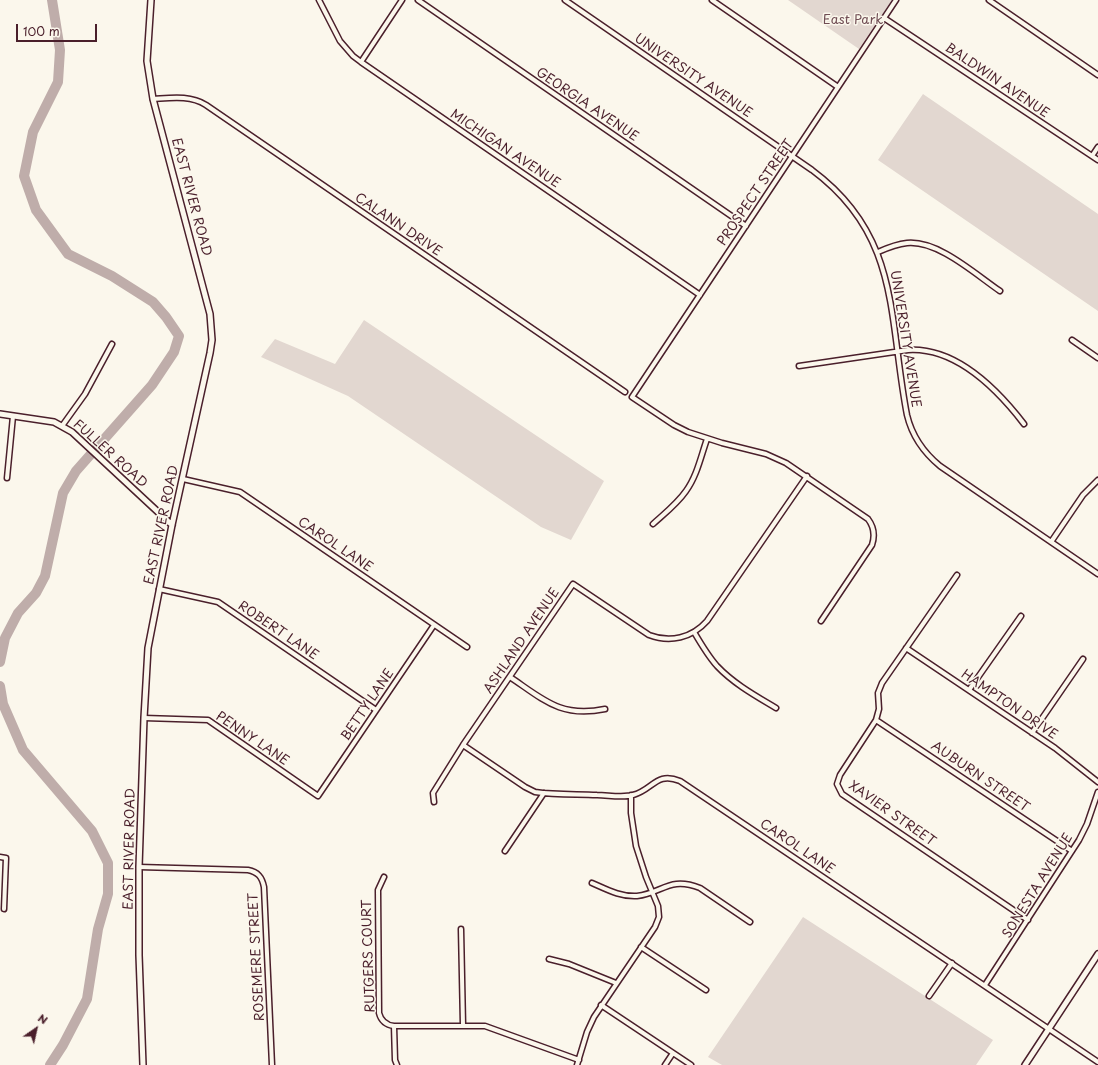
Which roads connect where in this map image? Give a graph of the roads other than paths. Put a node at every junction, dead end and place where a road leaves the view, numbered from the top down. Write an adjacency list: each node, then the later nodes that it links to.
1 (151, 0): 13 (street, EAST RIVER ROAD)
2 (319, 0): 10 (street, MICHIGAN AVENUE)
3 (402, 0): 10 (street)
4 (418, 0): 18 (street, GEORGIA AVENUE)
5 (565, 0): 15 (street, UNIVERSITY AVENUE)
6 (712, 0): 12 (street)
7 (896, 0): 9 (street, PROSPECT STREET)
8 (988, 0): 11 (street)
9 (884, 18): 12 (street, PROSPECT STREET); 16 (street, BALDWIN AVENUE)
10 (361, 62): 21 (street, MICHIGAN AVENUE)
11 (1098, 75)
12 (838, 87): 15 (street, PROSPECT STREET)
13 (153, 99): 27 (street, CALANN DRIVE); 35 (street, EAST RIVER ROAD)
14 (1098, 147): 16 (street)
15 (792, 156): 18 (street, PROSPECT STREET); 19 (street, UNIVERSITY AVENUE)
16 (1092, 156): 17 (street, BALDWIN AVENUE)
17 (1098, 160)
18 (746, 226): 21 (street, PROSPECT STREET)
19 (878, 252): 20 (street); 24 (street, UNIVERSITY AVENUE)
20 (1000, 291)
21 (700, 295): 32 (street, PROSPECT STREET)
22 (1072, 340): 25 (street)
23 (112, 344): 31 (street)
24 (897, 351): 26 (street); 30 (street); 39 (street, UNIVERSITY AVENUE)
25 (1098, 358)
26 (799, 366)
27 (625, 392)
28 (0, 414): 29 (street, FULLER ROAD)
29 (13, 416): 31 (street, FULLER ROAD); 34 (street)
30 (1024, 424)
31 (62, 426): 38 (street, FULLER ROAD)
32 (707, 439): 33 (street); 37 (street)
33 (807, 476): 44 (street); 46 (street, ASHLAND AVENUE)
34 (7, 478)
35 (183, 479): 38 (street, EAST RIVER ROAD); 45 (street, CAROL LANE)
36 (1098, 480): 39 (street)
37 (653, 524)
38 (172, 525): 42 (street, EAST RIVER ROAD)
39 (1051, 542): 40 (street, UNIVERSITY AVENUE)
40 (1098, 574)
41 (957, 575): 48 (street, XAVIER STREET)
42 (159, 589): 54 (street, ROBERT LANE); 55 (street, EAST RIVER ROAD)
43 (1021, 616): 51 (street)
44 (821, 620)
45 (434, 625): 47 (street, CAROL LANE); 54 (street, BETTY LANE)
46 (694, 632): 50 (street, ASHLAND AVENUE); 52 (street)
47 (467, 647)
48 (906, 648): 51 (street, HAMPTON DRIVE); 56 (street, XAVIER STREET)
49 (1083, 659): 57 (street)
50 (510, 677): 53 (street); 58 (street, ASHLAND AVENUE)
51 (969, 690): 57 (street, HAMPTON DRIVE)
52 (776, 708)
53 (605, 709)
54 (376, 710): 63 (street, BETTY LANE)
55 (144, 718): 63 (street, PENNY LANE); 68 (street, EAST RIVER ROAD)
56 (876, 720): 66 (street, AUBURN STREET); 73 (street, XAVIER STREET)
57 (1032, 733): 59 (street, HAMPTON DRIVE)
58 (463, 745): 61 (street, CAROL LANE); 64 (street, ASHLAND AVENUE)
59 (1098, 782)
60 (1098, 792): 66 (street, SONESTA AVENUE)
61 (544, 793): 62 (street, CAROL LANE); 65 (street)
62 (631, 795): 71 (street); 79 (street, CAROL LANE)
63 (318, 796)
64 (434, 802)
65 (505, 851)
66 (1072, 851): 73 (street, SONESTA AVENUE)
67 (0, 857): 72 (street)
68 (139, 867): 92 (street, EAST RIVER ROAD); 93 (street, ROSEMERE STREET)
69 (384, 877): 86 (street, RUTGERS COURT)
70 (592, 883): 71 (street)
71 (652, 892): 74 (street); 76 (street)
72 (4, 909)
73 (1028, 920): 81 (street, SONESTA AVENUE)
74 (750, 922)
75 (461, 929): 85 (street)
76 (641, 947): 80 (street); 82 (street)
77 (1098, 954): 87 (street)
78 (549, 959): 80 (street)
79 (952, 963): 81 (street, CAROL LANE); 83 (street)
80 (616, 983): 84 (street)
81 (985, 985): 87 (street, CAROL LANE)
82 (706, 990)
83 (929, 996)
84 (601, 1005): 88 (street); 90 (street)
85 (463, 1025): 86 (street); 90 (street)
86 (394, 1026): 89 (street)
87 (1050, 1029): 91 (street, CAROL LANE); 99 (street)
88 (673, 1053): 97 (street); 98 (street)
89 (395, 1060): 94 (street); 95 (street)
90 (579, 1060): 96 (street)
91 (1098, 1062)
92 (143, 1065)
93 (272, 1065)
94 (393, 1065)
95 (397, 1065)
96 (577, 1065)
97 (665, 1065)
98 (691, 1065)
99 (1025, 1065)

